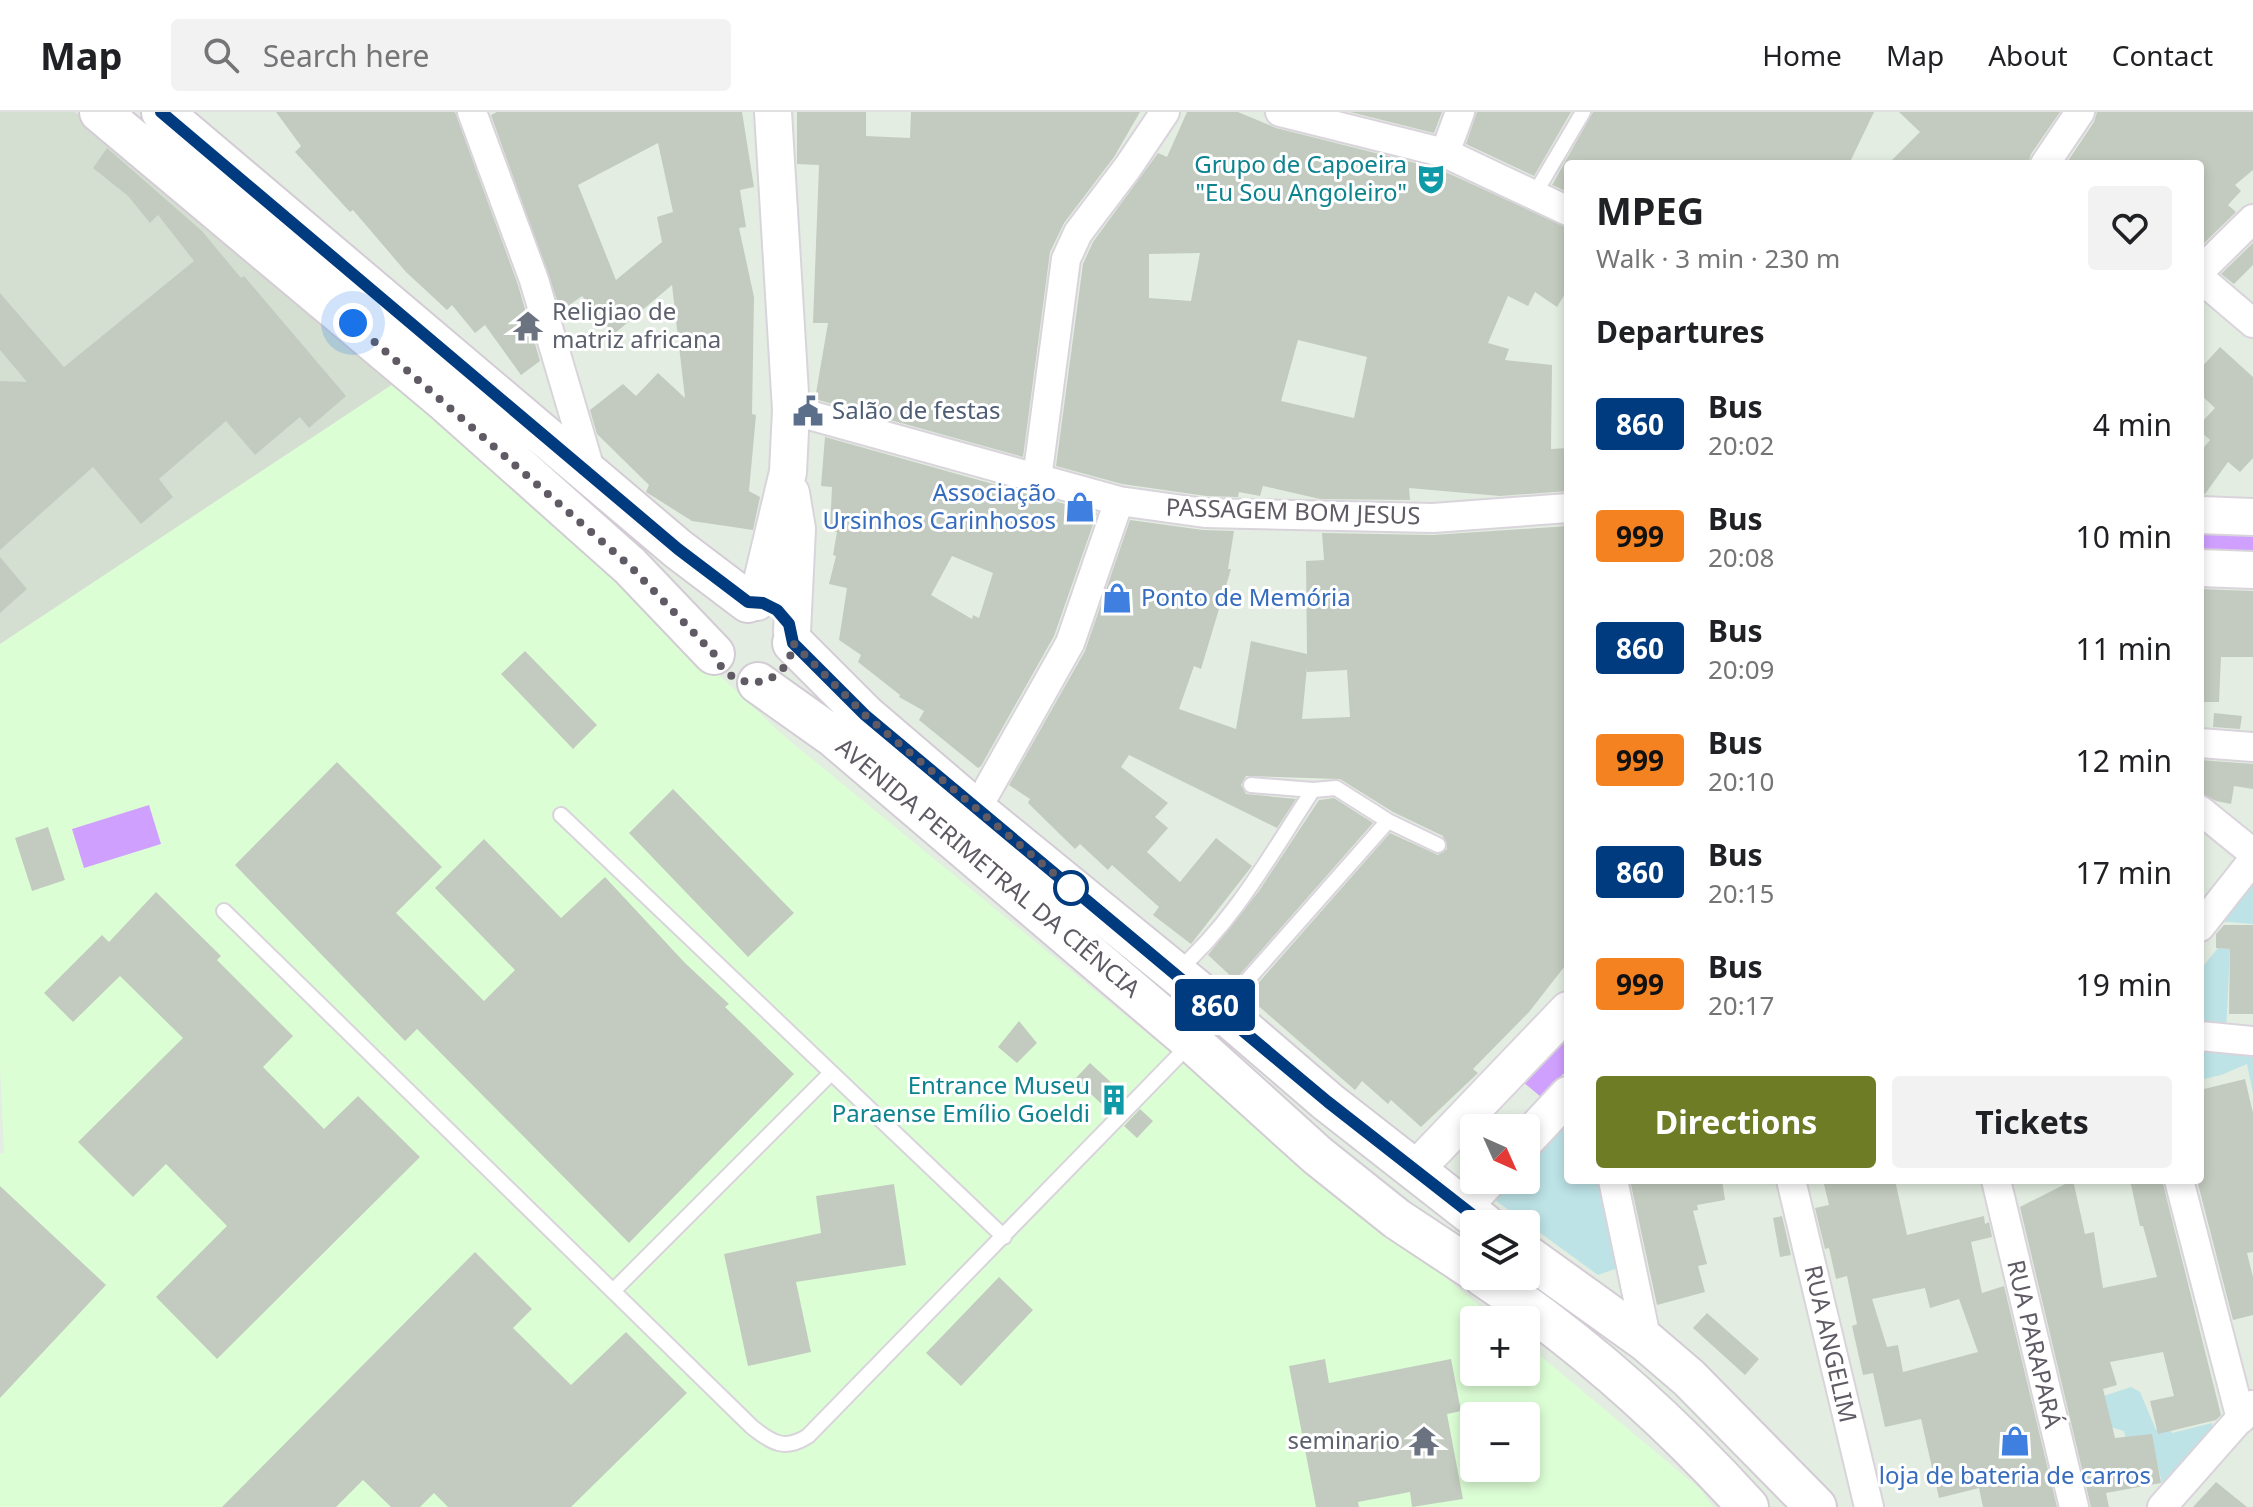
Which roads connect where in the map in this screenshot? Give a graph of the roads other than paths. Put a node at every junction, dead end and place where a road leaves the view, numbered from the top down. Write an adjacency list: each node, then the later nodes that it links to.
1 (100, 112): 30 (main road)
2 (162, 112): 20 (main road)
3 (472, 112): 20 (street)
4 (773, 112): 18 (street)
5 (1165, 112): 21 (street)
6 (1280, 112): 10 (street)
7 (1460, 112): 10 (street)
8 (1583, 112): 12 (lane)
9 (2080, 112): 11 (street)
10 (1445, 153): 12 (street)
11 (2048, 160)
12 (1534, 195): 13 (street)
13 (1564, 209)
14 (2253, 219): 15 (street)
15 (2204, 267)
16 (2204, 281): 17 (street)
17 (2253, 323)
18 (791, 410): 19 (street); 21 (street, PASSAGEM BOM JESUS)
19 (788, 472): 28 (street); 29 (street)
20 (593, 477): 28 (main road)
21 (1037, 479): 22 (street, PASSAGEM BOM JESUS)
22 (1119, 501): 23 (street, PASSAGEM BOM JESUS); 36 (street)
23 (1564, 508)
24 (2204, 515): 25 (street)
25 (2253, 517)
26 (2204, 568): 27 (street)
27 (2253, 570)
28 (752, 602): 29 (main road); 30 (main road)
29 (793, 638): 31 (main road); 36 (main road, AVENIDA PERIMETRAL DA CIÊNCIA)
30 (714, 654): 31 (main road)
31 (758, 683): 50 (main road, AVENIDA PERIMETRAL DA CIÊNCIA)
32 (2204, 743): 33 (street)
33 (2253, 747)
34 (1251, 785): 35 (lane)
35 (1313, 790): 39 (lane); 45 (lane)
36 (976, 810): 45 (main road, AVENIDA PERIMETRAL DA CIÊNCIA)
37 (2204, 813): 41 (street)
38 (561, 815): 51 (lane)
39 (1388, 821): 40 (lane); 46 (lane)
40 (1438, 845)
41 (2253, 853)
42 (2253, 860): 44 (street)
43 (224, 911): 64 (lane)
44 (2204, 922)
45 (1175, 973): 46 (main road, AVENIDA PERIMETRAL DA CIÊNCIA)
46 (1221, 1010): 54 (main road, AVENIDA PERIMETRAL DA CIÊNCIA)
47 (1564, 1014): 54 (street)
48 (2204, 1036): 49 (street)
49 (2253, 1041)
50 (1192, 1042): 60 (lane); 61 (main road, AVENIDA PERIMETRAL DA CIÊNCIA)
51 (831, 1073): 60 (lane); 64 (lane)
52 (1564, 1099): 53 (street)
53 (1540, 1125)
54 (1414, 1171): 59 (main road, AVENIDA PERIMETRAL DA CIÊNCIA)
55 (1614, 1184): 65 (street)
56 (1792, 1184): 69 (street, RUA ANGELIM)
57 (1997, 1184): 70 (street, RUA PARAPARÁ)
58 (2180, 1184): 66 (street)
59 (1478, 1204)
60 (1004, 1237): 64 (lane)
61 (1460, 1261)
62 (1540, 1265): 65 (main road)
63 (1502, 1290): 67 (main road)
64 (613, 1291)
65 (1647, 1342): 68 (main road)
66 (2247, 1412): 71 (street)
67 (1748, 1507)
68 (1816, 1507)
69 (1869, 1507)
70 (2074, 1507)
71 (2162, 1507)

